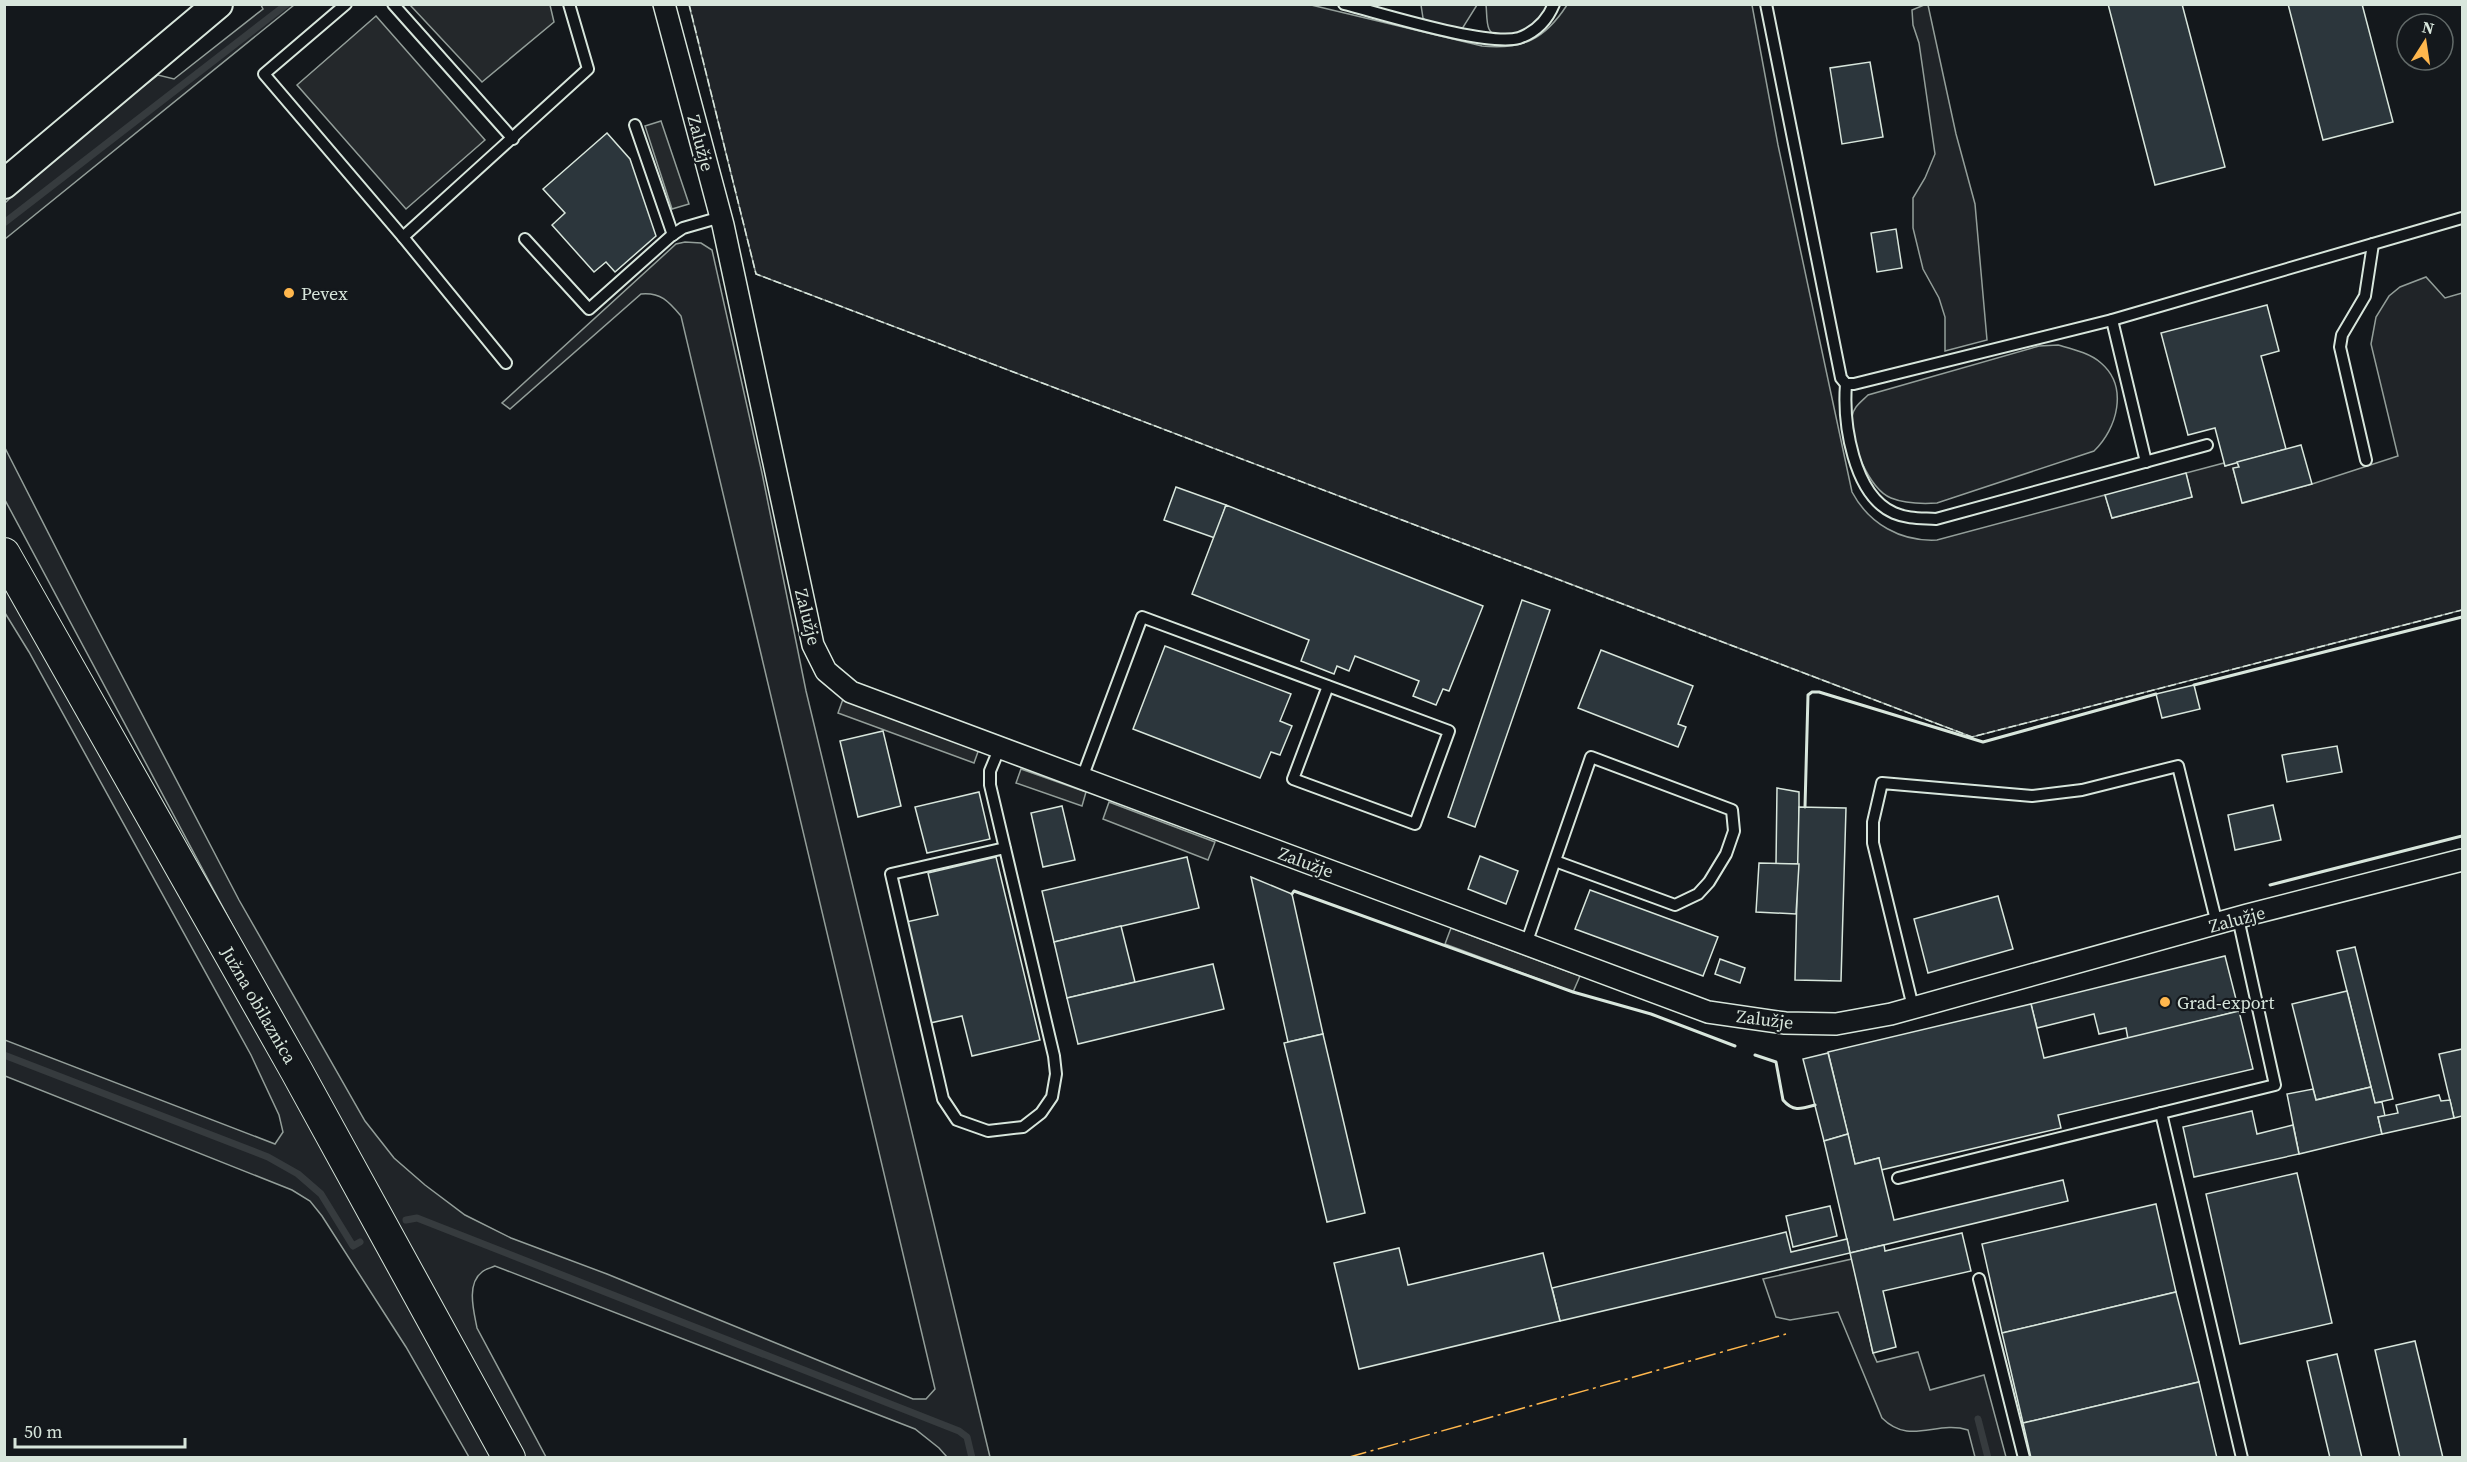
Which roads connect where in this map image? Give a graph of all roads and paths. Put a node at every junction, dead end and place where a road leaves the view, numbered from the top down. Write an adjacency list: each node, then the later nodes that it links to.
1 (218, 4): 11 (main road)
2 (346, 4): 15 (lane)
3 (393, 4): 10 (lane)
4 (568, 4): 10 (lane)
5 (664, 4): 12 (street, Zalužje)
6 (1344, 4): 7 (lane)
7 (1554, 4)
8 (1766, 4): 20 (lane)
9 (635, 125): 14 (lane)
10 (513, 139): 15 (lane)
11 (7, 180)
12 (721, 217): 14 (lane); 26 (street, Zalužje)
13 (2463, 218): 17 (lane)
14 (673, 235): 16 (lane)
15 (403, 237): 19 (lane)
16 (525, 239)
17 (2373, 244): 18 (lane); 22 (lane)
18 (2112, 320): 20 (lane); 23 (lane)
19 (506, 363)
20 (1846, 384): 23 (lane)
21 (2207, 445): 23 (lane)
22 (2366, 460)
23 (2146, 462)
24 (4, 554): 37 (main road, Južna obilaznica)
25 (1328, 686): 25 (lane); 27 (lane)
26 (1000, 747): 27 (street, Zalužje); 28 (lane)
27 (1082, 778): 32 (street, Zalužje)
28 (1005, 848): 28 (lane)
29 (2463, 860): 31 (street, Zalužje)
30 (1555, 861): 30 (lane); 32 (lane)
31 (2228, 921): 33 (street, Zalužje); 33 (lane); 34 (lane)
32 (1526, 944): 33 (street, Zalužje)
33 (1913, 1007)
34 (2161, 1113): 35 (lane); 39 (lane)
35 (1898, 1178)
36 (1978, 1279): 38 (lane)
37 (509, 1458)
38 (2024, 1458)
39 (2242, 1458)

